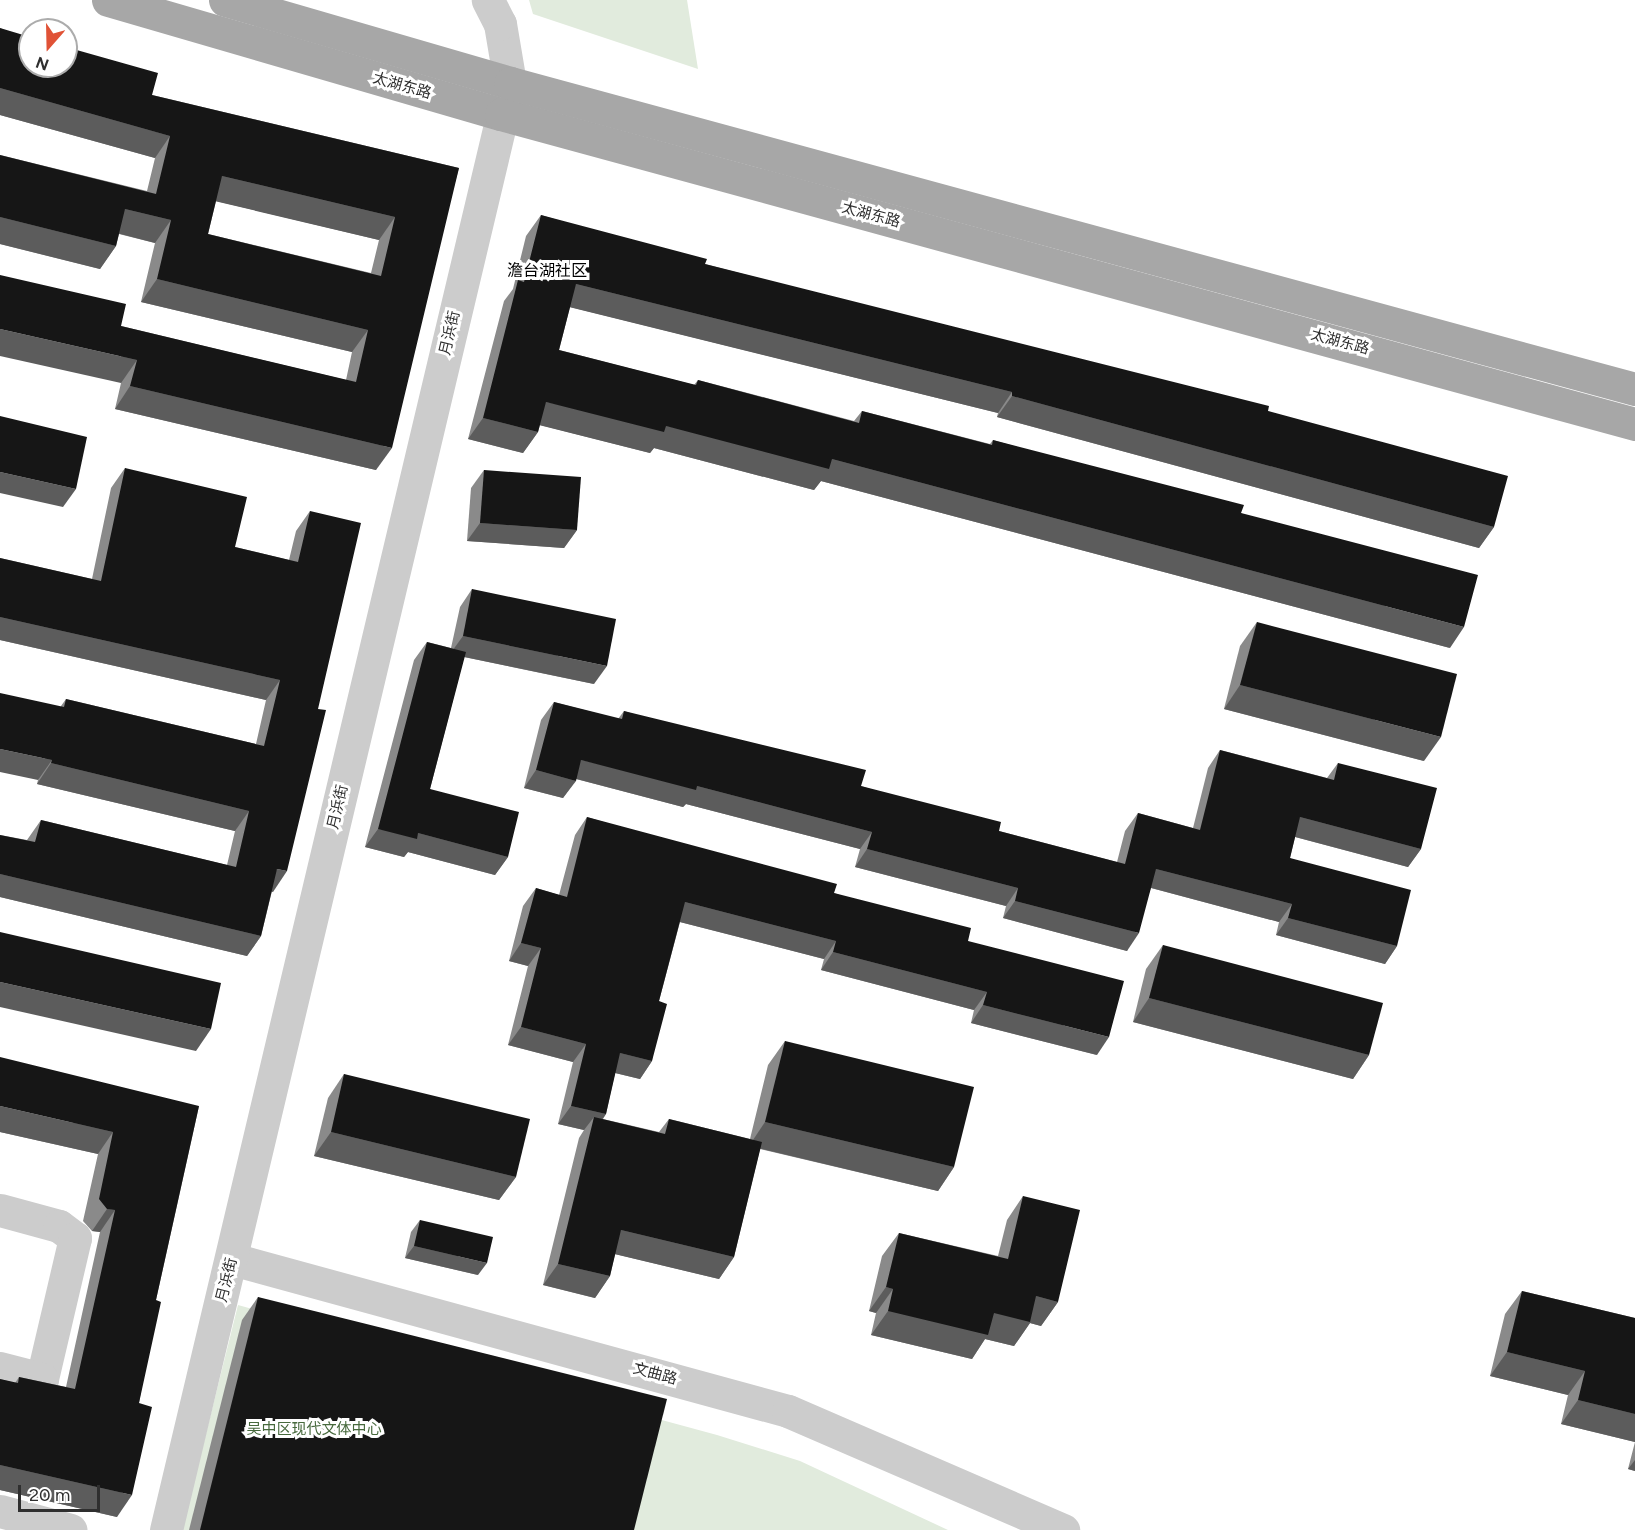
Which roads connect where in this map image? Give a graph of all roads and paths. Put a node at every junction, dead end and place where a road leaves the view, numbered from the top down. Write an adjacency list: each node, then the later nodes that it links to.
1 (108, 0): 5 (main road, 太湖东路)
2 (225, 0): 4 (main road)
3 (488, 0): 4 (street)
4 (510, 83): 5 (street, 月浜街); 6 (main road)
5 (501, 114): 7 (main road, 太湖东路); 9 (street, 月浜街)
6 (1635, 389)
7 (1635, 424)
8 (0, 1210): 10 (street)
9 (232, 1259): 13 (street, 月浜街); 14 (street, 文曲路)
10 (0, 1368)
11 (0, 1511): 12 (street)
12 (71, 1530)
13 (166, 1530)
14 (1063, 1530)

